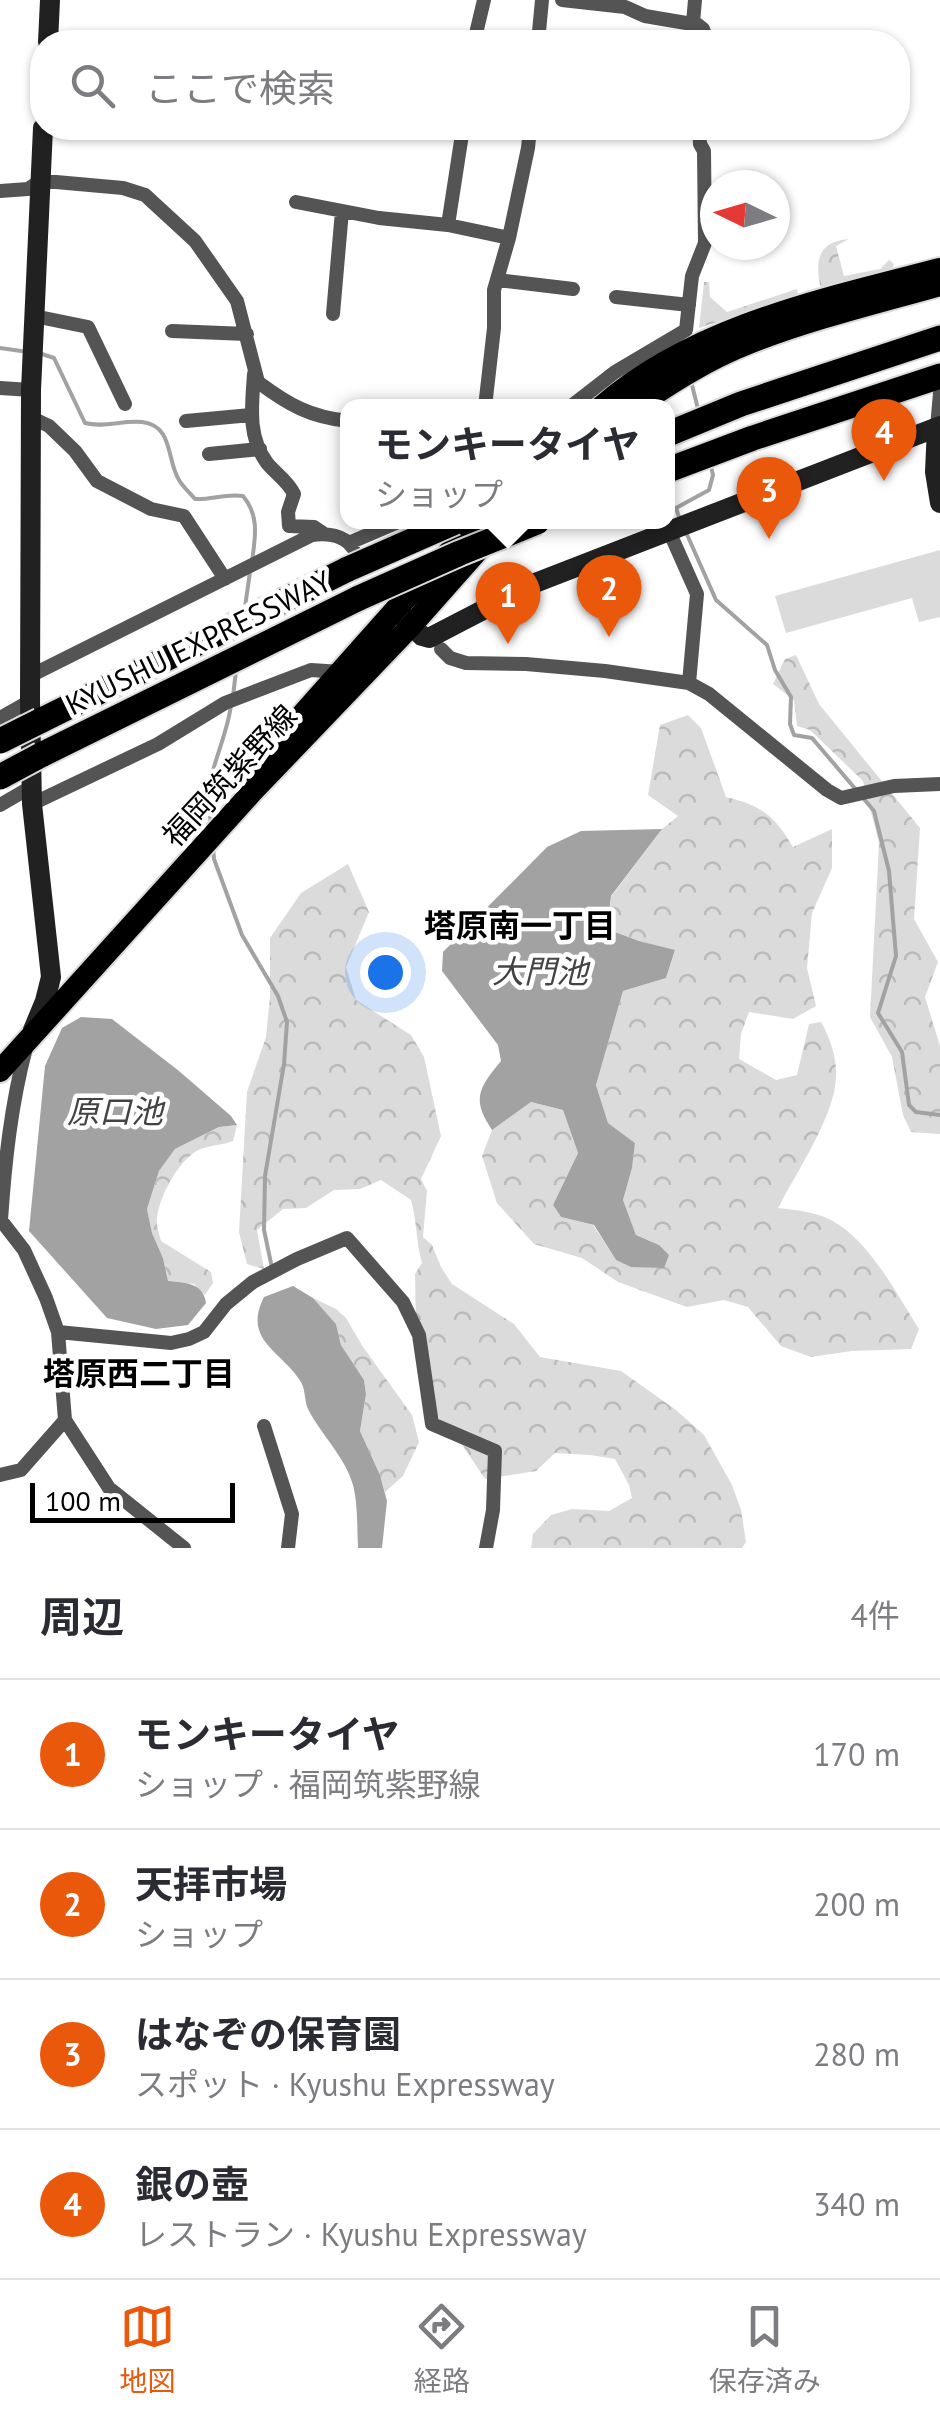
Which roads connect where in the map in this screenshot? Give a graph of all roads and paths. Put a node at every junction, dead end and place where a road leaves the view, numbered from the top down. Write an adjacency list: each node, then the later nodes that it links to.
1 (50, 0): 7 (street)
2 (484, 0): 8 (street)
3 (540, 0): 9 (street)
4 (562, 0): 6 (street)
5 (696, 0): 6 (street)
6 (694, 23): 10 (street)
7 (49, 30)
8 (477, 30)
9 (539, 30)
10 (703, 30)
11 (42, 140): 15 (street)
12 (462, 140): 19 (street)
13 (529, 140): 20 (street)
14 (700, 140): 26 (street)
15 (40, 182): 16 (street); 28 (street); 30 (street)
16 (0, 192)
17 (296, 202): 18 (street)
18 (342, 211): 19 (street); 27 (street)
19 (448, 225): 20 (street)
20 (509, 238): 22 (street)
21 (940, 269): 36 (main road)
22 (497, 280): 24 (street); 38 (street)
23 (940, 286): 36 (main road)
24 (574, 290)
25 (616, 297): 26 (street)
26 (689, 306): 36 (street)
27 (333, 314)
28 (34, 316): 35 (street); 39 (street)
29 (172, 331): 30 (street)
30 (247, 334): 32 (street)
31 (940, 338): 45 (highway)
32 (254, 373): 40 (street); 42 (street)
33 (940, 376): 48 (highway)
34 (0, 388): 35 (street)
35 (30, 390): 41 (street)
36 (623, 394)
37 (940, 394): 44 (street)
38 (486, 399)
39 (125, 404)
40 (251, 415): 43 (street); 46 (street)
41 (30, 417): 60 (street); 64 (street)
42 (340, 420)
43 (186, 421)
44 (939, 427): 49 (street); 50 (street)
45 (675, 431)
46 (260, 450): 47 (street); 58 (street)
47 (210, 454)
48 (675, 467)
49 (940, 502)
50 (675, 523)
51 (387, 529): 59 (street)
52 (431, 529): 59 (highway, KYUSHU EXPRESSWAY, bridge)
53 (472, 529): 61 (main road, 福岡筑紫野線)
54 (496, 529): 61 (main road, 福岡筑紫野線)
55 (519, 529): 69 (highway, KYUSHU EXPRESSWAY, bridge)
56 (660, 529): 61 (street)
57 (668, 529): 65 (street)
58 (323, 533): 59 (street); 60 (street)
59 (350, 553): 66 (highway, KYUSHU EXPRESSWAY)
60 (224, 579): 64 (street)
61 (404, 617): 63 (main road, 福岡筑紫野線); 74 (main road, 福岡筑紫野線)
62 (441, 649): 65 (street)
63 (342, 672): 71 (street); 73 (main road, 福岡筑紫野線)
64 (30, 676): 66 (street)
65 (688, 683): 70 (street)
66 (35, 711): 67 (street); 68 (highway, KYUSHU EXPRESSWAY, bridge); 71 (street)
67 (0, 718)
68 (0, 741)
69 (0, 777)
70 (940, 784)
71 (32, 796): 72 (street); 73 (street)
72 (0, 805)
73 (45, 1001): 74 (street); 75 (main road, 福岡筑紫野線)
74 (28, 1041): 76 (main road, 福岡筑紫野線); 77 (street)
75 (0, 1049)
76 (0, 1071)
77 (0, 1219): 78 (street)
78 (58, 1332): 79 (street); 84 (street)
79 (65, 1420): 81 (street); 82 (street)
80 (264, 1426): 83 (street)
81 (0, 1475)
82 (184, 1548)
83 (288, 1548)
84 (486, 1548)

